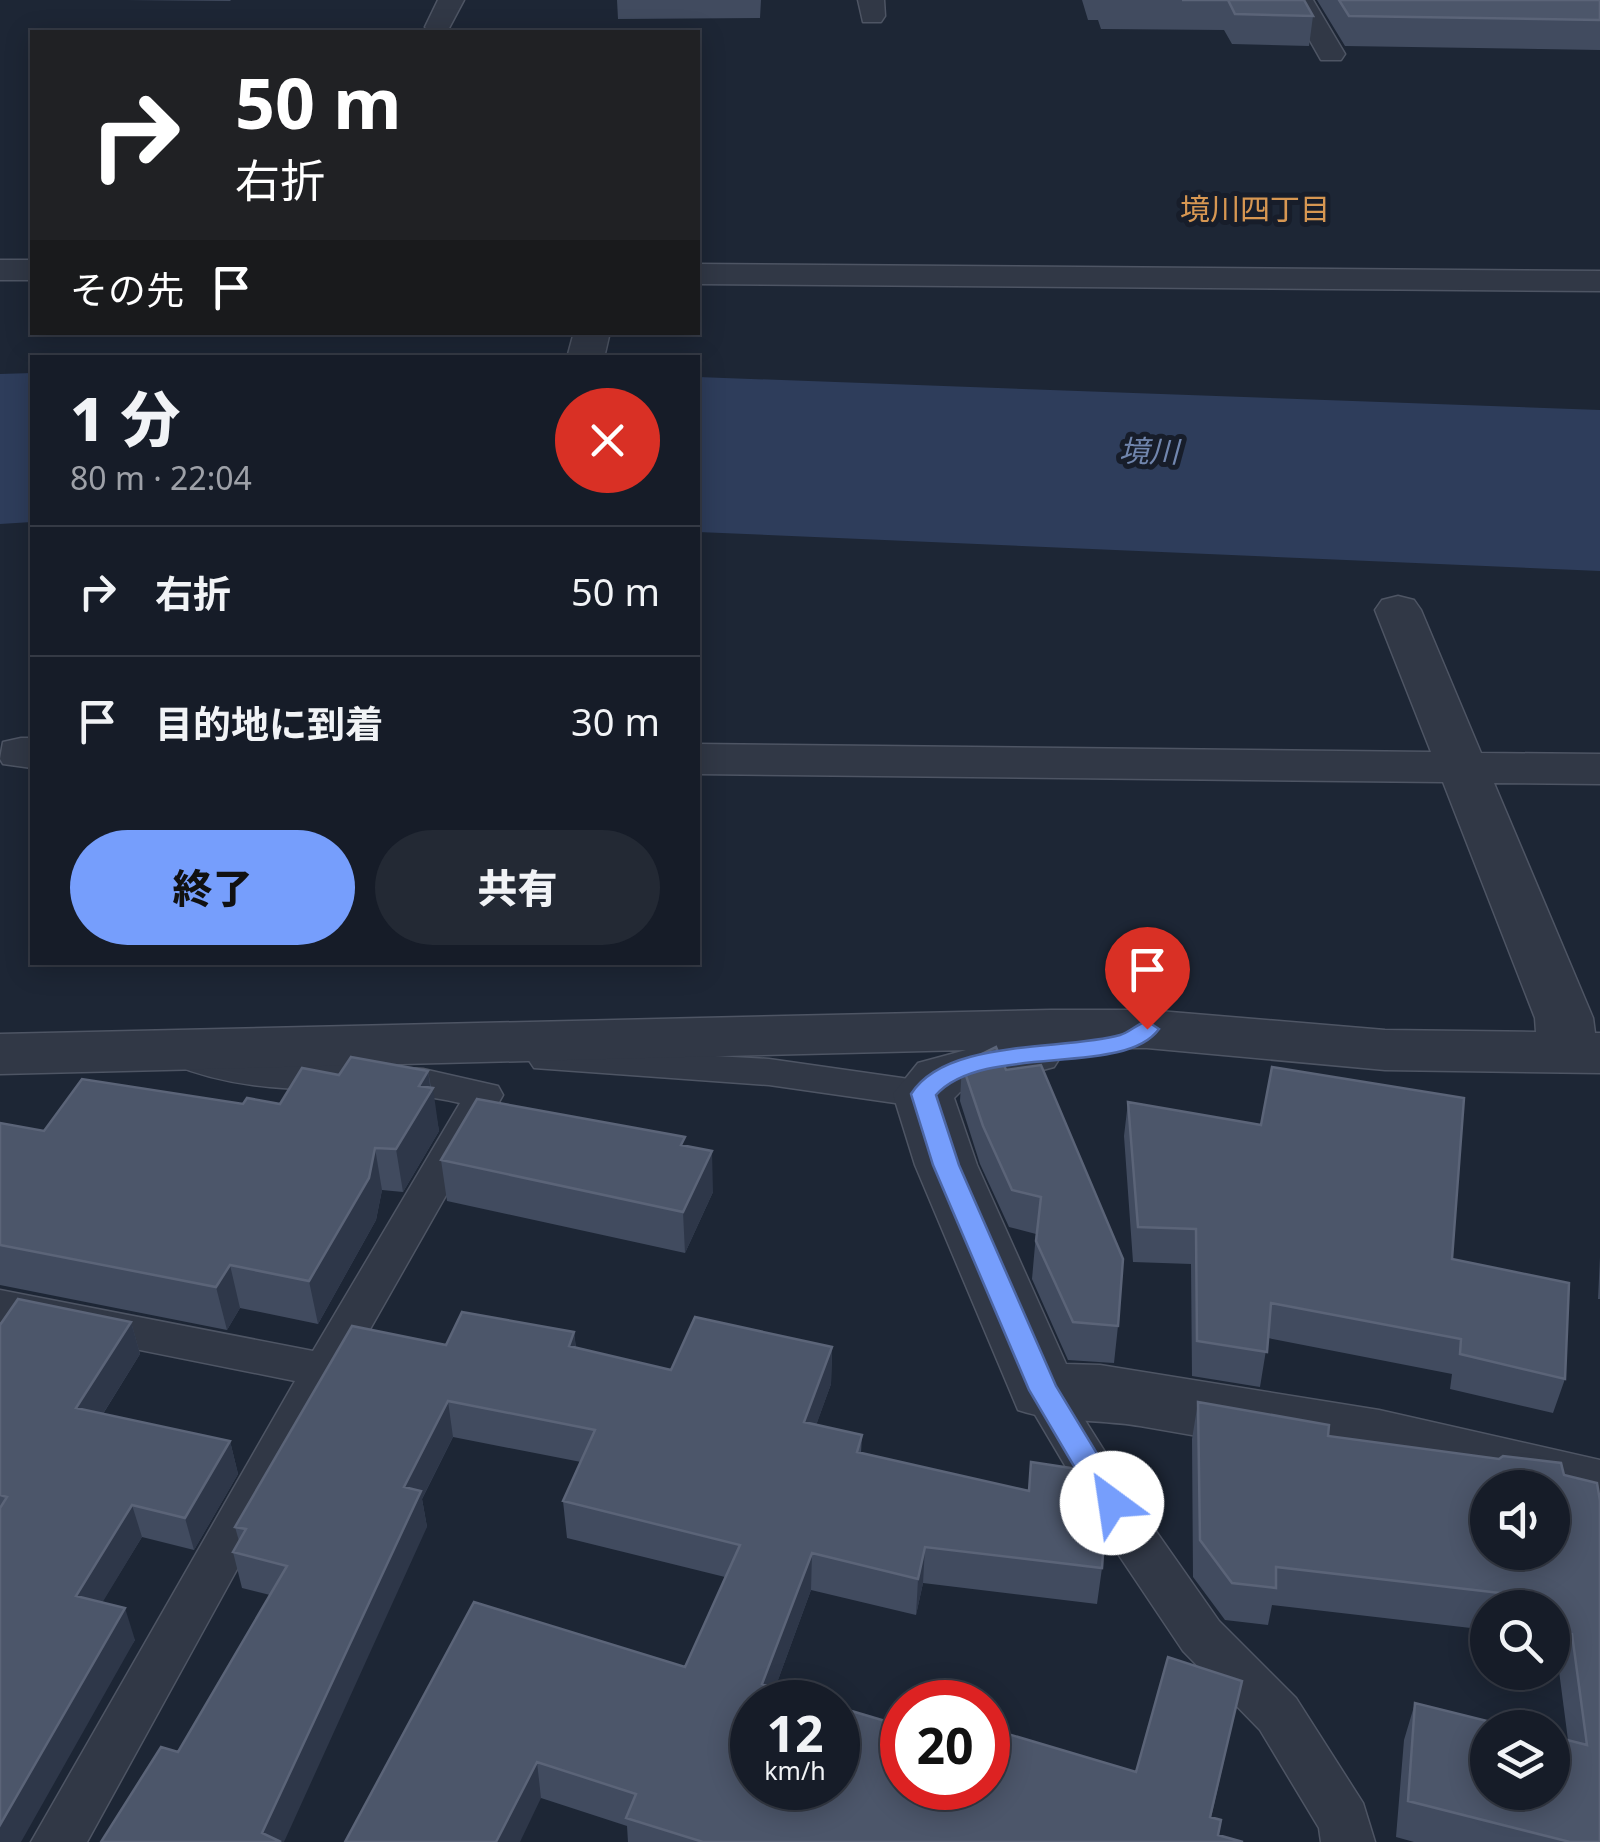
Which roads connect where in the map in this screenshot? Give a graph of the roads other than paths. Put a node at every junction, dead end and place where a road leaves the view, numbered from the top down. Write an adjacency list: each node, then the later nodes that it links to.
1 (451, 0): 3 (street)
2 (1300, 0): 4 (street)
3 (438, 27)
4 (1331, 54)
5 (0, 270): 6 (street)
6 (30, 270)
7 (700, 274): 8 (street)
8 (1600, 280)
9 (1398, 610): 11 (street)
10 (700, 759): 11 (street)
11 (1462, 767): 12 (street); 17 (street)
12 (1600, 768)
13 (1147, 1029): 14 (street); 17 (street); 20 (street)
14 (554, 1042): 15 (street); 20 (lane)
15 (178, 1051): 16 (street); 22 (lane)
16 (97, 1052): 18 (street); 19 (street)
17 (1583, 1052)
18 (0, 1054)
19 (0, 1077)
20 (924, 1094): 23 (street)
21 (0, 1306): 22 (lane)
22 (324, 1370): 25 (lane)
23 (1044, 1390): 24 (street); 26 (lane)
24 (1600, 1490)
25 (58, 1842)
26 (1348, 1842)

